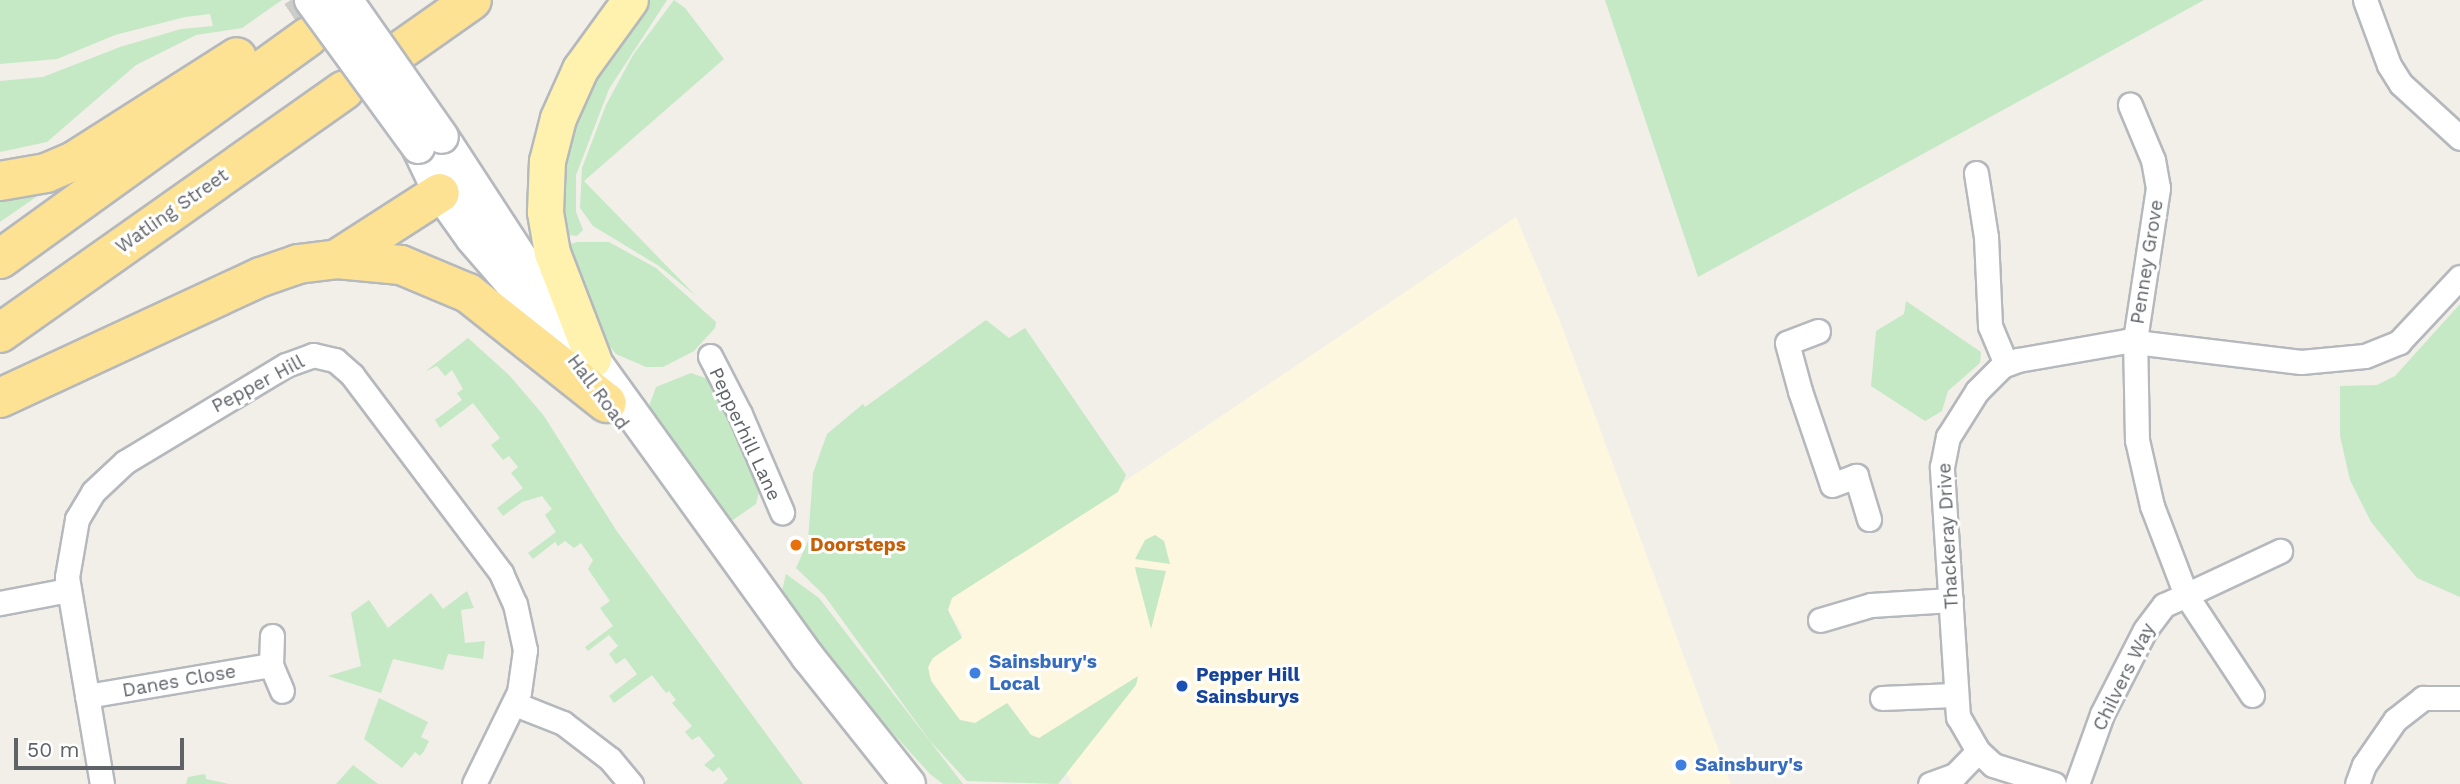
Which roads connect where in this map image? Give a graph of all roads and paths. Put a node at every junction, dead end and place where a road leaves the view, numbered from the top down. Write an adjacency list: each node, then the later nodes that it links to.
1 (346, 0): 6 (main road, Hall Road, bridge)
2 (472, 0): 6 (highway)
3 (630, 0): 21 (main road)
4 (2365, 0): 9 (street)
5 (305, 19): 10 (main road, Hall Road, bridge); 12 (highway); 14 (highway)
6 (393, 47): 10 (main road, Hall Road, bridge)
7 (344, 90): 18 (highway, Watling Street)
8 (2130, 105): 19 (street, Penney Grove)
9 (2460, 138)
10 (432, 142): 13 (main road, Hall Road); 21 (main road, Hall Road)
11 (1976, 173): 22 (street)
12 (0, 181)
13 (440, 193): 15 (highway); 24 (main road, Hall Road)
14 (0, 258)
15 (337, 259): 23 (highway); 24 (highway)
16 (2460, 277): 19 (street)
17 (1818, 331): 26 (street)
18 (0, 333)
19 (2135, 340): 22 (street); 29 (street)
20 (710, 356): 25 (street, Pepperhill Lane)
21 (593, 359): 43 (main road, Hall Road)
22 (2006, 364): 30 (street, Thackeray Drive)
23 (0, 398)
24 (607, 403): 43 (main road, Hall Road)
25 (782, 512)
26 (1869, 519)
27 (2280, 551): 29 (street, Chilvers Way)
28 (68, 590): 31 (street); 38 (street, Pepper Hill); 41 (street, Pepper Hill)
29 (2186, 595): 37 (street); 51 (street, Chilvers Way)
30 (1951, 600): 32 (street); 36 (street, Thackeray Drive)
31 (0, 603)
32 (1820, 620)
33 (272, 636): 34 (street)
34 (271, 665): 35 (street); 38 (street, Danes Close)
35 (282, 691)
36 (1954, 695): 39 (street); 42 (street, Thackeray Drive)
37 (2252, 695)
38 (87, 696): 45 (street, Pepper Hill)
39 (1882, 698)
40 (2460, 698): 52 (street)
41 (515, 704): 46 (street, Pepper Hill); 47 (street)
42 (1978, 751): 44 (street, Thackeray Drive); 49 (street)
43 (894, 776): 48 (main road)
44 (2021, 780): 50 (street, Thackeray Drive)
45 (102, 784)
46 (474, 784)
47 (631, 784)
48 (934, 784)
49 (1930, 784)
50 (2054, 784)
51 (2077, 784)
52 (2357, 784)

